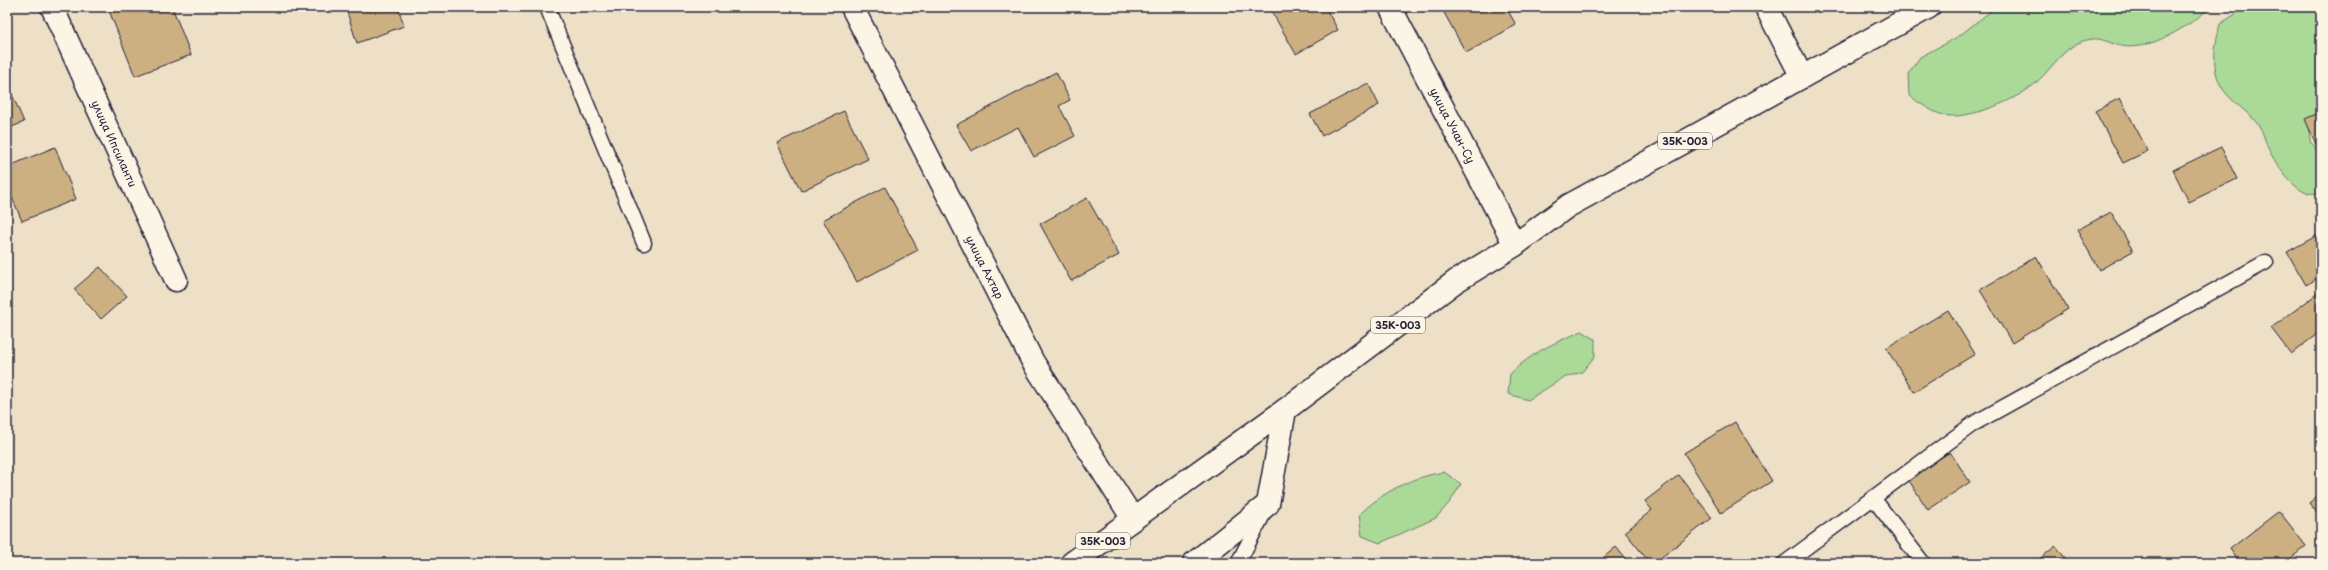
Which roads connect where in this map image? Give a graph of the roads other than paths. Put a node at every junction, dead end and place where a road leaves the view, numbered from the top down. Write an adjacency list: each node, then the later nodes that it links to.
1 (52, 7): 11 (street, улица Ипсиланти)
2 (547, 7): 8 (lane)
3 (852, 7): 15 (street, улица Ахтар)
4 (1390, 7): 9 (street, улица Учан-Су)
5 (1766, 7): 7 (street)
6 (1929, 7): 7 (street, 35К-003)
7 (1802, 76): 9 (street, 35К-003)
8 (644, 243)
9 (1515, 244): 12 (street, 35К-003)
10 (2266, 262): 13 (lane)
11 (176, 280)
12 (1285, 410): 14 (street); 15 (street, 35К-003)
13 (1873, 498): 19 (lane); 20 (lane)
14 (1268, 504): 17 (street); 18 (lane)
15 (1133, 519): 16 (street, 35К-003)
16 (1072, 563)
17 (1194, 563)
18 (1238, 563)
19 (1785, 563)
20 (1923, 563)

